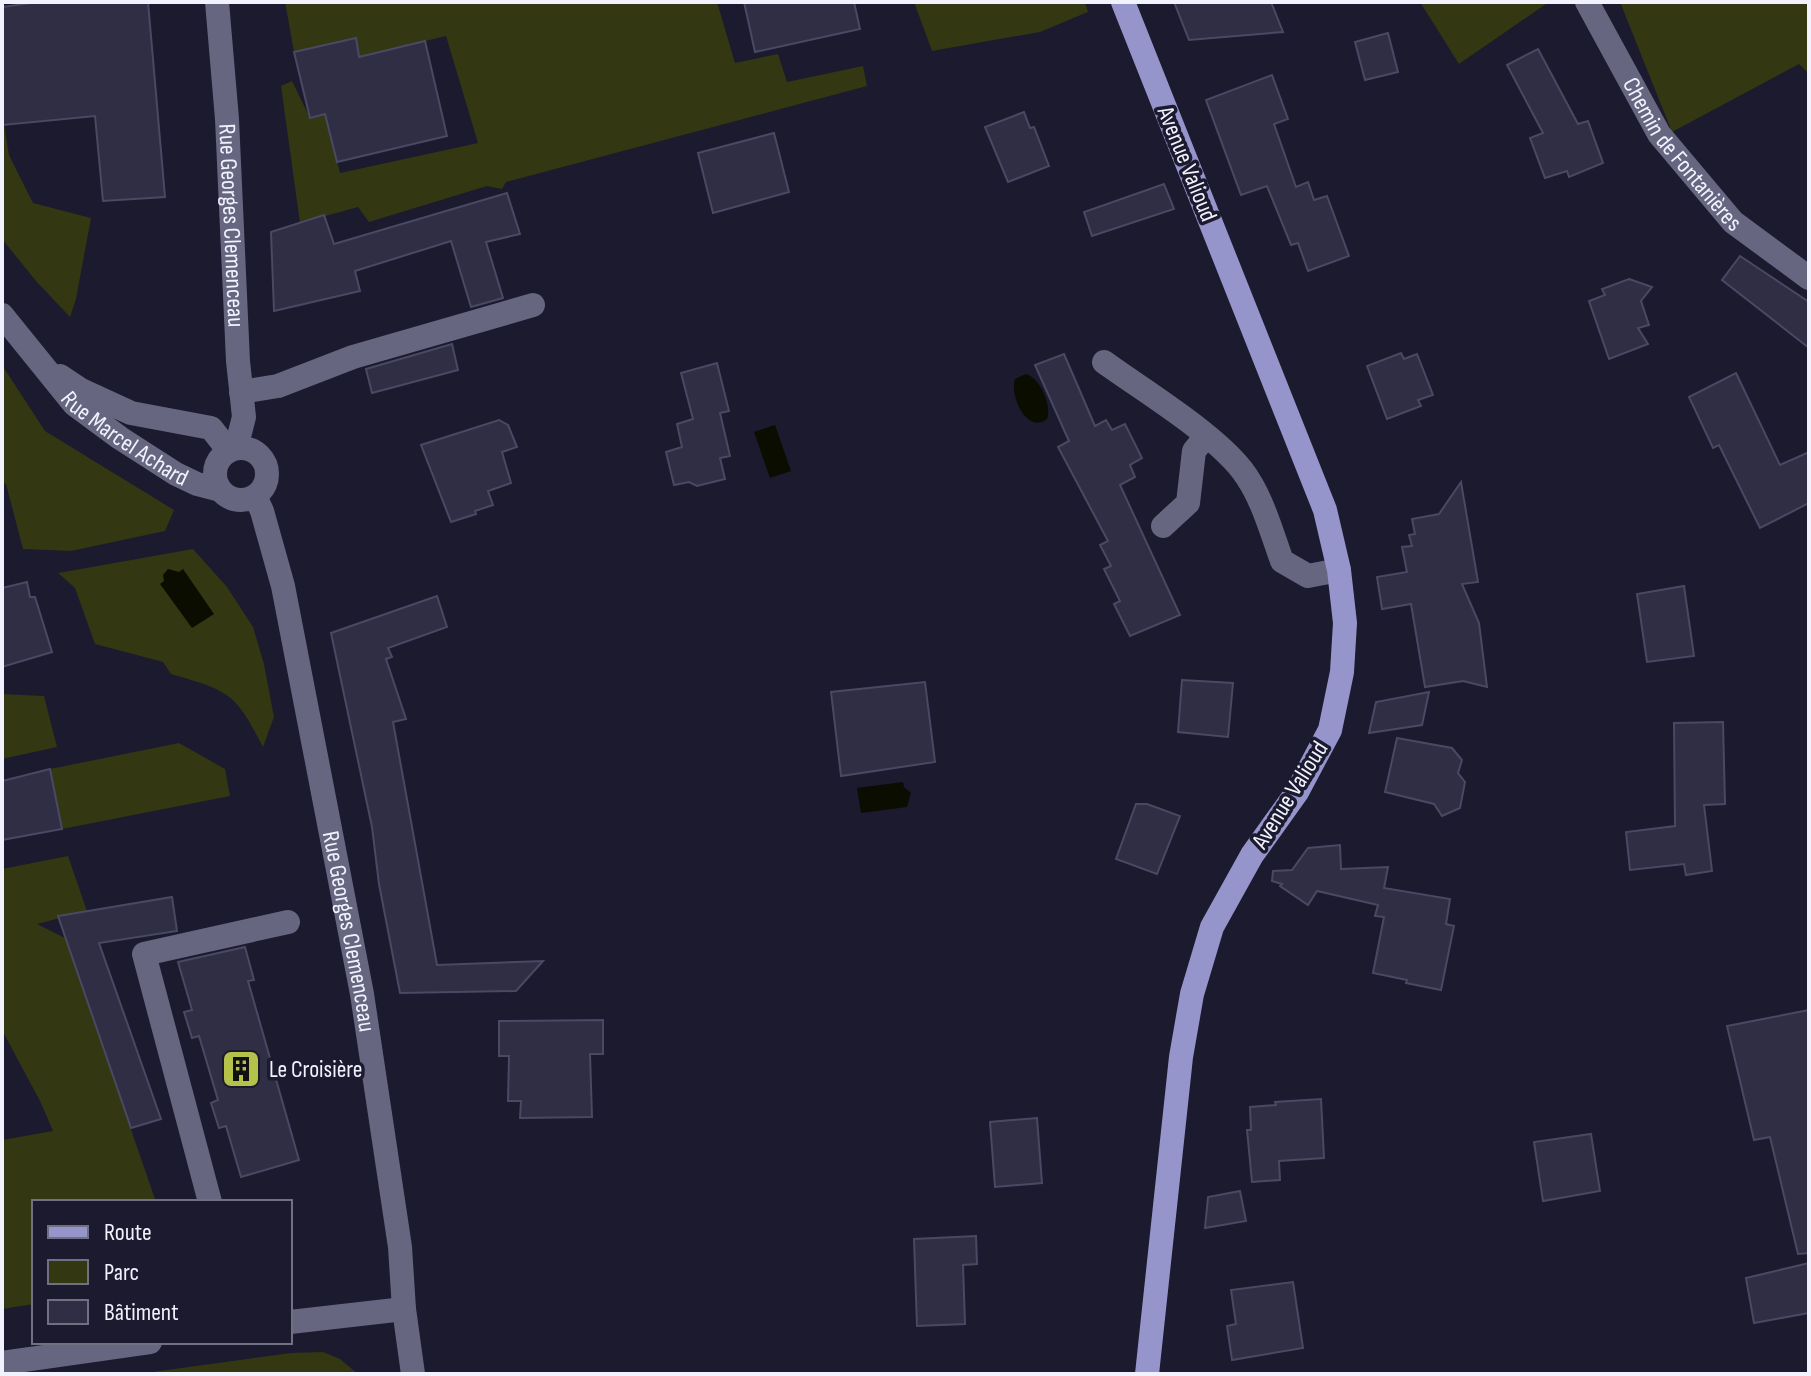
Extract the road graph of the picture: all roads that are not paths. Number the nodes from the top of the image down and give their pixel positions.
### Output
1 (217, 2) edge
2 (1123, 2) edge
3 (1587, 2) edge
4 (1809, 278) edge
5 (533, 305) dead end
6 (2, 315) edge
7 (1104, 362) dead end
8 (46, 367) junction
9 (241, 392) junction
10 (1206, 436) junction
11 (232, 449) junction
12 (220, 490) junction
13 (255, 496) junction
14 (1163, 526) dead end
15 (1339, 570) junction
16 (288, 922) dead end
17 (209, 1200) edge
18 (404, 1309) junction
19 (292, 1322) edge
20 (136, 1344) edge
21 (2, 1363) edge
22 (413, 1374) edge
23 (1147, 1374) edge

1 - 9 street, Rue Georges Clemenceau
2 - 15 main road, Avenue Valioud
3 - 4 street, Chemin de Fontanières
5 - 9 street
6 - 8 street, Rue Marcel Achard
7 - 10 street
8 - 11 street, Rue Marcel Achard
8 - 12 street, Rue Marcel Achard
9 - 11 street, Rue Georges Clemenceau
10 - 14 street
10 - 15 street
11 - 12 street
11 - 13 street
12 - 13 street
13 - 18 street, Rue Georges Clemenceau
15 - 23 main road, Avenue Valioud
16 - 17 street
18 - 19 street
18 - 22 street, Rue Georges Clemenceau
20 - 21 street

